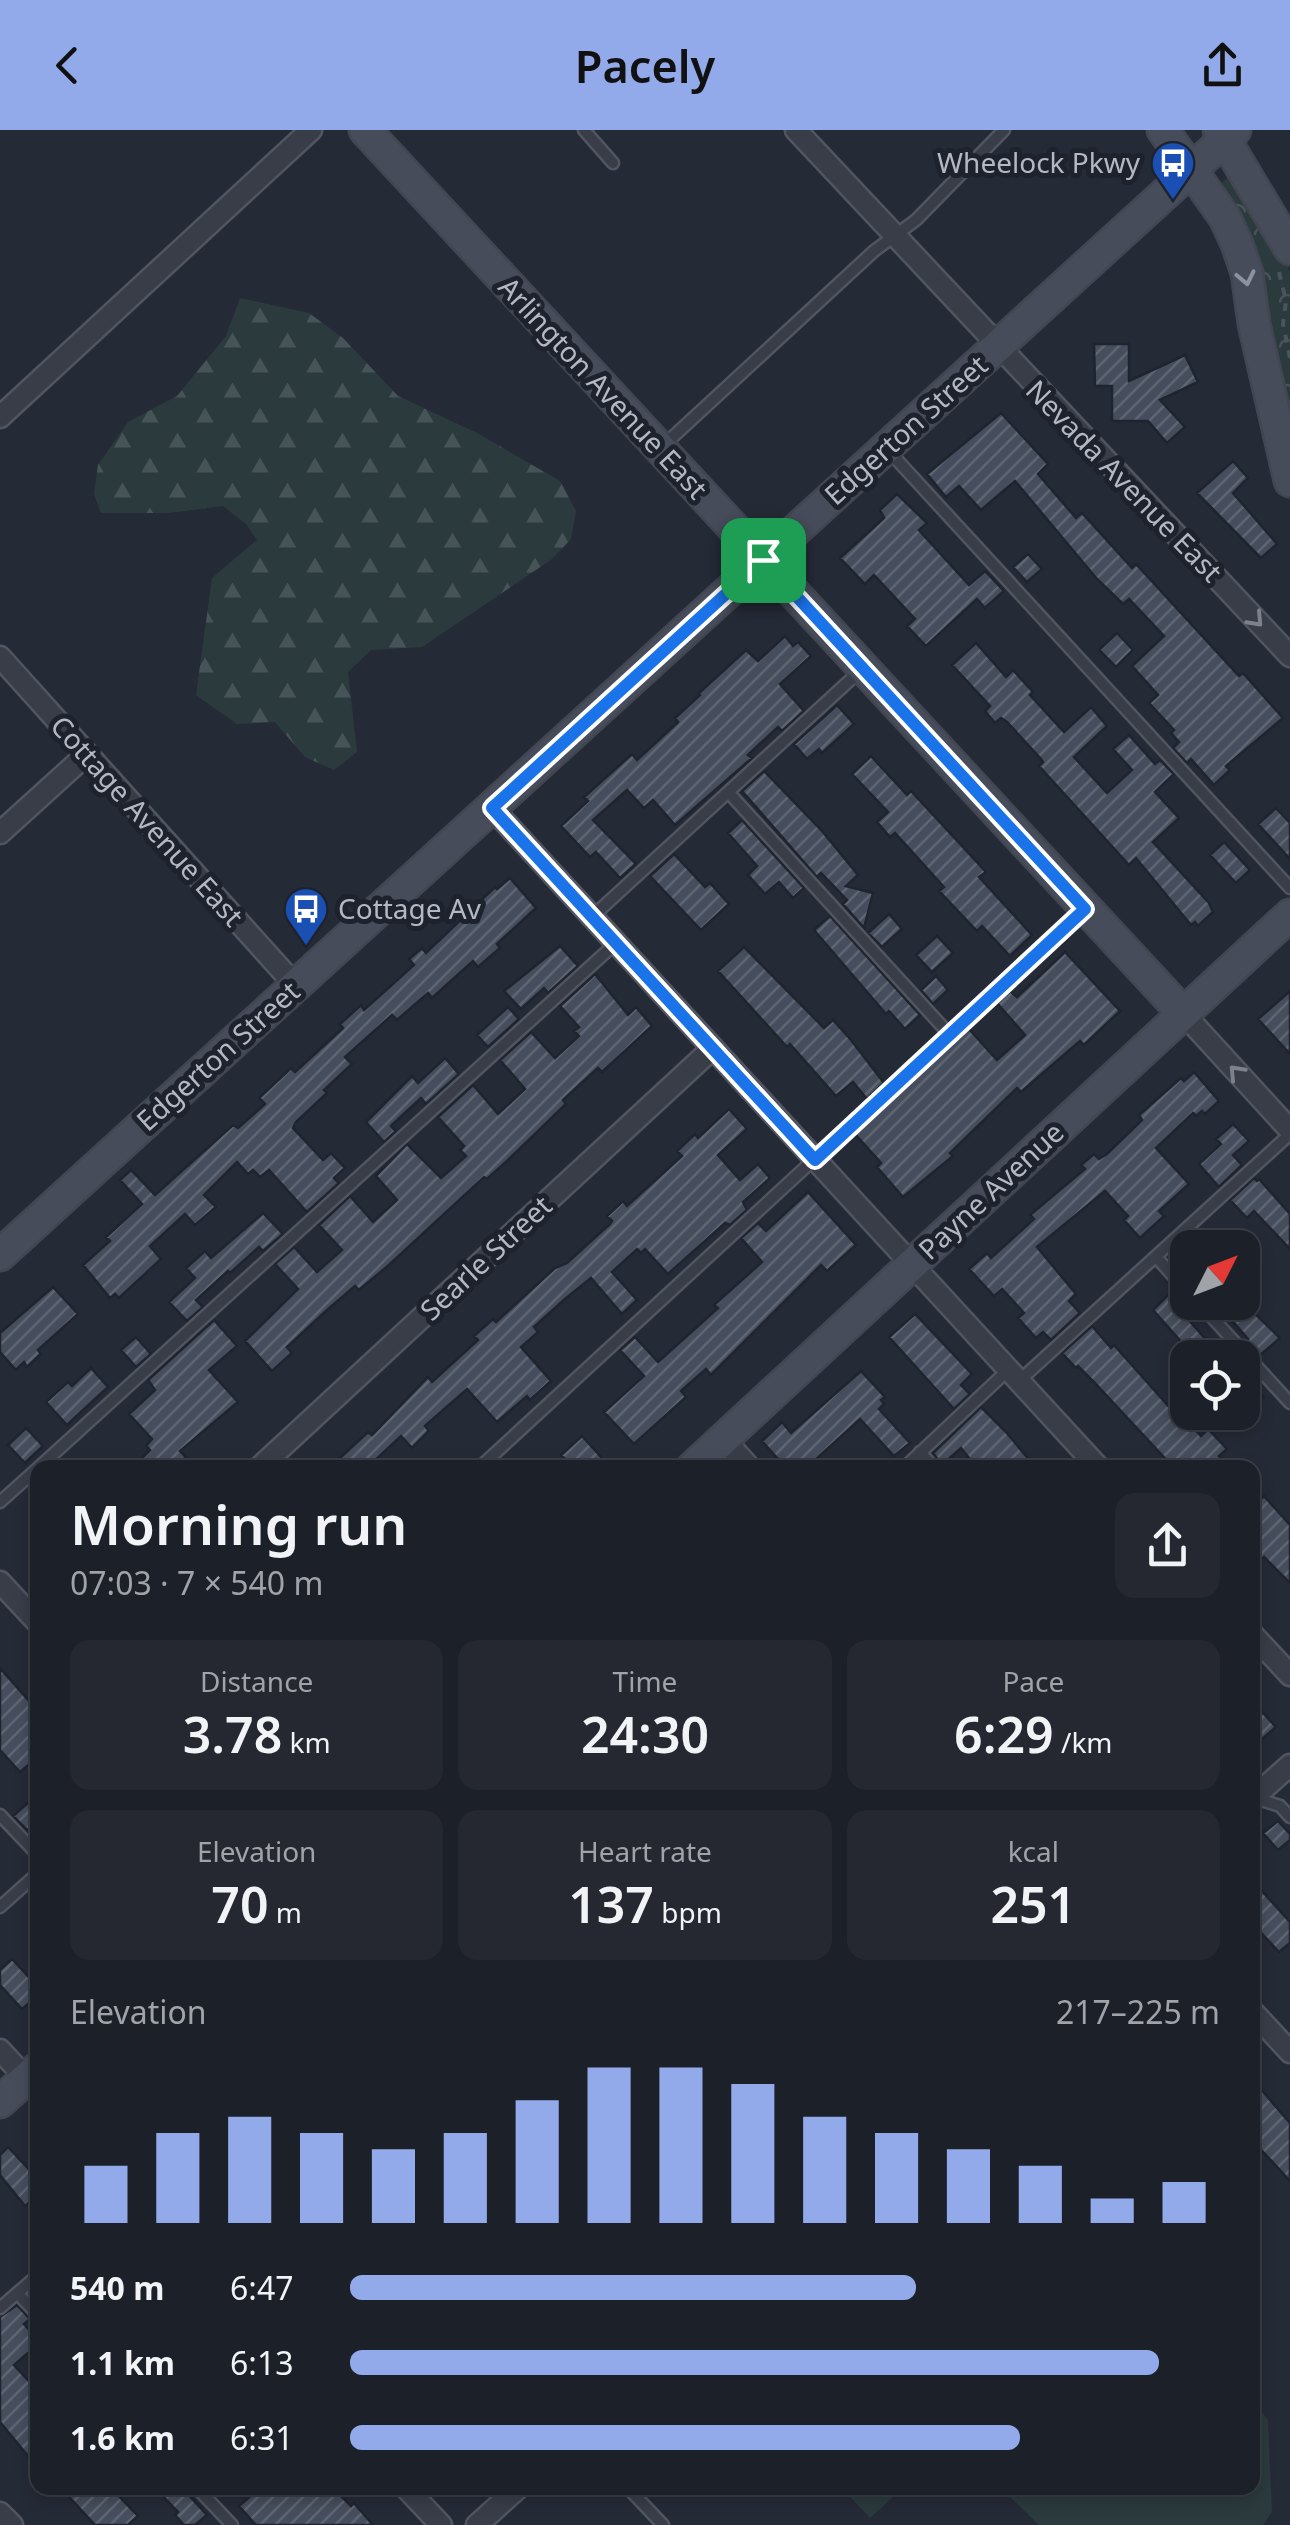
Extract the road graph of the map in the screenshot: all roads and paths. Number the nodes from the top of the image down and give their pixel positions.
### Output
1 (310, 130) edge
2 (364, 130) edge
3 (584, 130) edge
4 (796, 130) edge
5 (1004, 130) edge
6 (1163, 130) edge
7 (1229, 141) edge
8 (613, 163) dead end
9 (1198, 180) junction
10 (895, 238) junction
11 (1282, 256) edge
12 (997, 346) junction
13 (1290, 358) edge
14 (0, 417) edge
15 (886, 448) junction
16 (660, 449) junction
17 (1290, 481) edge
18 (763, 560) junction
19 (1290, 656) edge
20 (0, 657) edge
21 (863, 668) junction
22 (87, 754) junction
23 (729, 792) junction
24 (492, 808) junction
25 (0, 833) edge
26 (1290, 888) edge
27 (1085, 909) junction
28 (1290, 915) edge
29 (592, 917) junction
30 (616, 943) junction
31 (295, 986) junction
32 (1183, 1013) junction
33 (950, 1035) junction
34 (713, 1048) junction
35 (1290, 1132) edge
36 (815, 1160) junction
37 (0, 1256) edge
38 (1156, 1257) junction
39 (912, 1265) junction
40 (1170, 1272) edge
41 (1214, 1320) edge
42 (1014, 1375) junction
43 (1290, 1403) edge
44 (723, 1438) junction
45 (920, 1452) junction
46 (47, 1460) edge
47 (268, 1460) edge
48 (488, 1460) edge
49 (700, 1460) edge
50 (743, 1460) edge
51 (912, 1460) edge
52 (927, 1460) edge
53 (1092, 1460) edge
54 (30, 1475) edge
55 (0, 1502) edge
56 (0, 1582) edge
57 (30, 1614) edge
58 (1260, 1643) edge
59 (1290, 1675) edge
60 (1290, 1764) edge
61 (1260, 1792) edge
62 (1260, 1800) edge
63 (0, 1814) edge
64 (1290, 1816) edge
65 (30, 1846) edge
66 (30, 1880) edge
67 (0, 1907) edge
68 (1260, 2020) edge
69 (0, 2050) edge
70 (1290, 2052) edge
71 (30, 2076) edge
72 (30, 2082) edge
73 (0, 2102) edge
74 (30, 2281) edge
75 (17, 2293) junction
76 (30, 2307) edge
77 (0, 2308) edge
78 (204, 2495) edge
79 (413, 2495) edge
80 (510, 2495) edge
81 (635, 2495) edge
82 (0, 2512) edge
83 (12, 2525) edge
84 (232, 2525) edge
85 (441, 2525) edge
86 (476, 2525) edge
87 (663, 2525) edge

1 - 14 street
2 - 16 street, Arlington Avenue East
3 - 8 lane
4 - 10 street, Nevada Avenue East
5 - 10 lane
6 - 9 street
7 - 9 street, Edgerton Street
7 - 11 street
9 - 12 street, Edgerton Street
9 -> 17 street
10 - 12 street, Nevada Avenue East
10 - 16 lane
11 - 13 path
12 - 15 street, Edgerton Street
12 -> 19 street, Nevada Avenue East
15 - 18 street, Edgerton Street
15 - 26 lane
16 - 18 street, Arlington Avenue East
18 - 21 street, Arlington Avenue East
18 - 24 street, Edgerton Street
20 - 22 street, Cottage Avenue East
21 - 23 lane
21 - 27 street, Arlington Avenue East
22 - 25 street
22 - 31 street, Cottage Avenue East
23 - 29 lane
23 - 33 lane
24 - 29 street
24 - 31 street, Edgerton Street
27 - 32 street, Arlington Avenue East
27 - 33 lane
28 - 32 street, Payne Avenue
29 - 30 street
30 - 34 street
30 - 46 lane
31 - 37 street, Edgerton Street
35 -> 32 street, Arlington Avenue East
32 - 39 street, Payne Avenue
33 - 36 lane
34 - 36 street
34 - 47 street, Searle Street
35 - 38 lane
36 - 39 street
36 - 48 lane
38 - 40 lane
38 - 42 lane
39 - 42 street
39 - 44 street, Payne Avenue
41 - 43 lane
42 - 45 lane
42 - 53 street
44 - 49 street, Payne Avenue
44 - 50 street
45 - 51 lane
45 - 52 lane
54 - 55 lane
56 - 57 street
58 - 59 street
60 - 61 street
62 - 64 lane
63 - 65 lane
66 - 67 lane
68 - 70 street
69 - 71 street
72 - 73 street
74 - 75 lane
75 - 76 lane
75 - 77 lane
78 - 84 lane
79 - 85 street
80 - 86 street
81 - 87 lane
82 - 83 street

